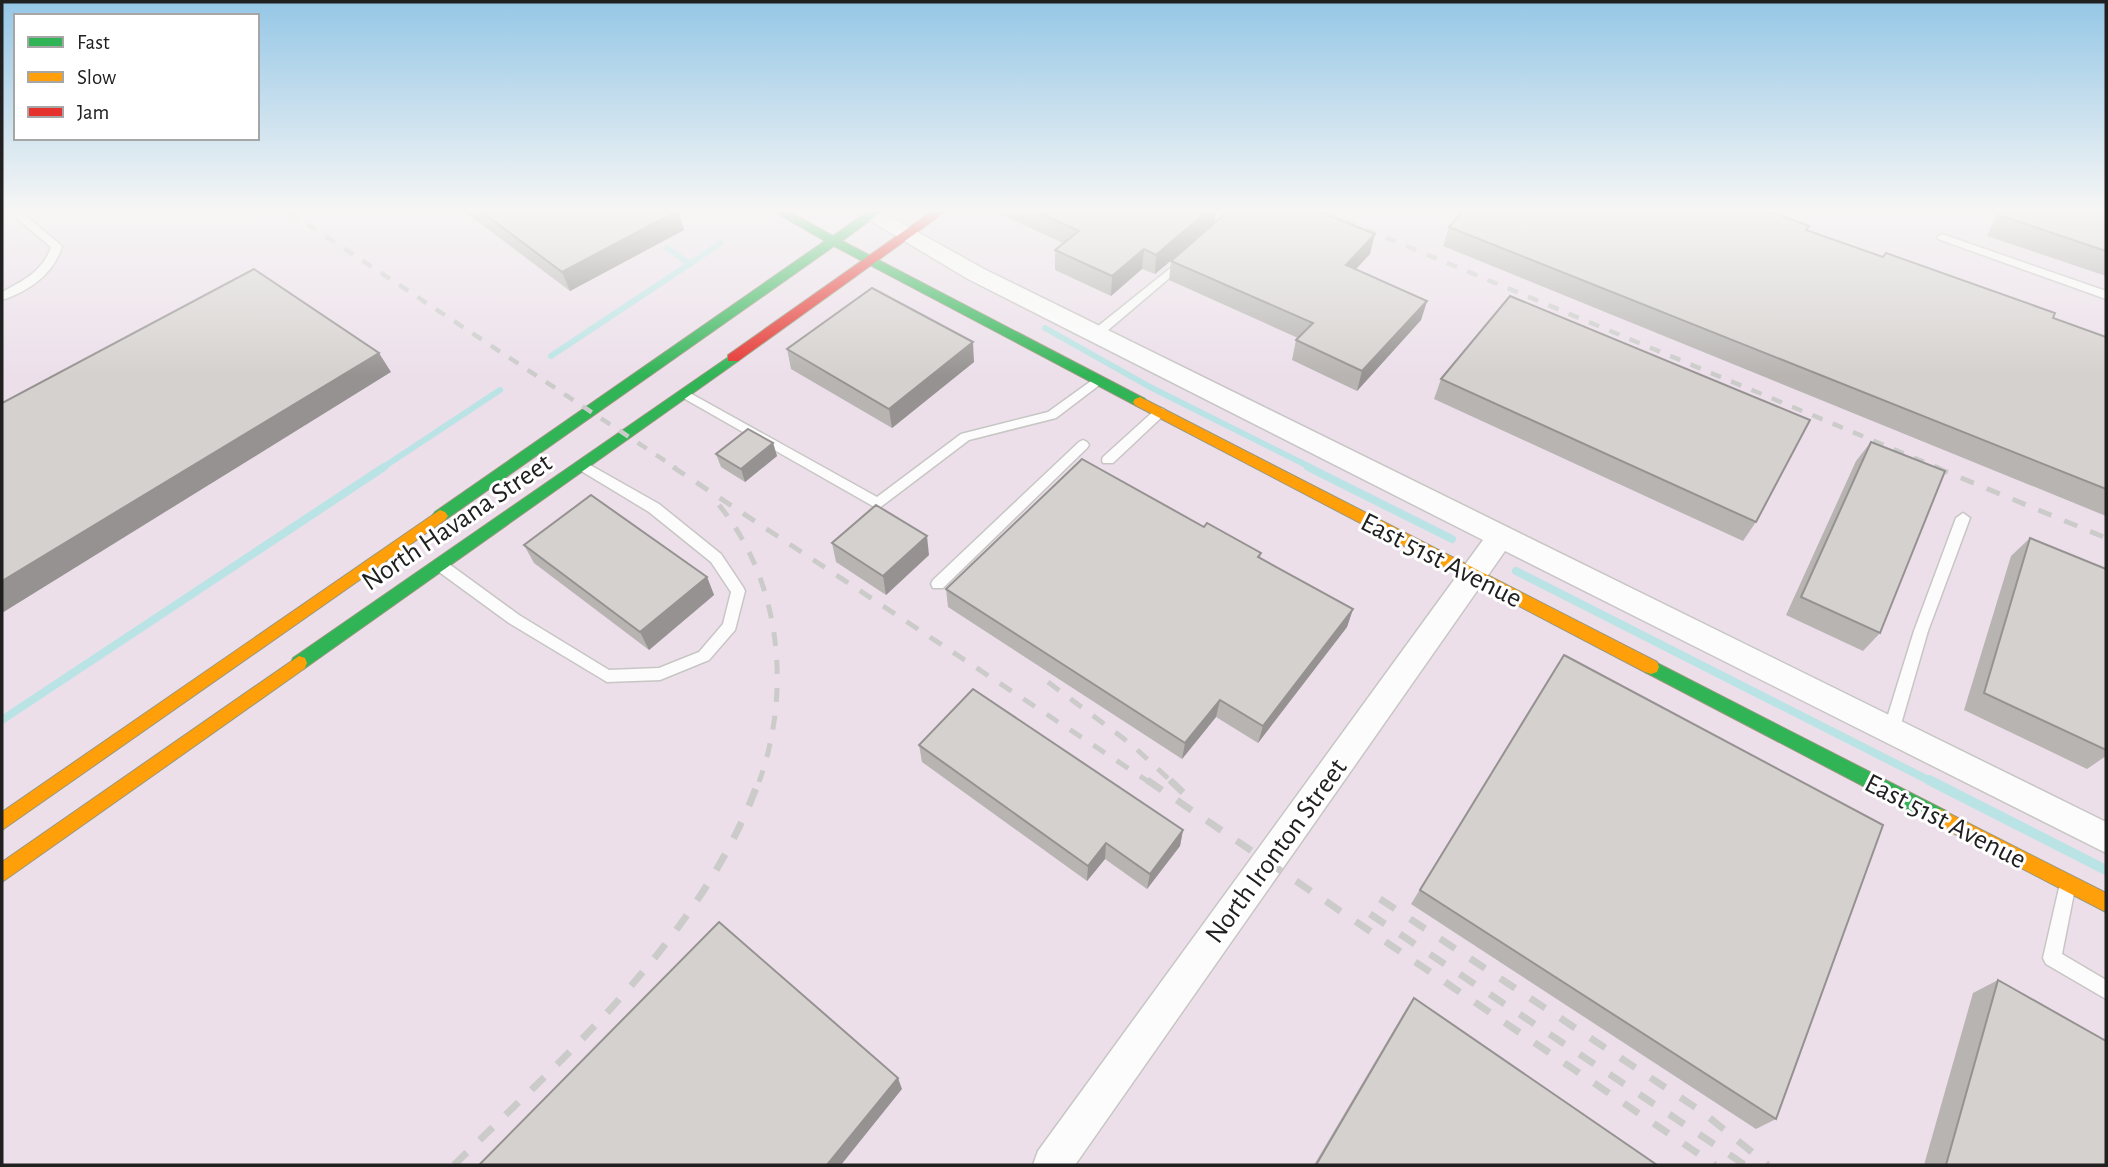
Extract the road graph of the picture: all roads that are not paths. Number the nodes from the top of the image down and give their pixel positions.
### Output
1 (48, 266) edge
2 (798, 266) edge
3 (861, 266) edge
4 (880, 266) edge
5 (965, 266) edge
6 (1177, 266) edge
7 (2025, 266) edge
8 (2106, 295) edge
9 (2, 296) edge
10 (1096, 334) junction
11 (1098, 380) junction
12 (684, 395) junction
13 (1160, 412) junction
14 (1083, 445) dead end
15 (1108, 460) dead end
16 (583, 466) junction
17 (1963, 518) dead end
18 (1501, 536) junction
19 (439, 564) junction
20 (1473, 575) junction
21 (938, 584) dead end
22 (1891, 731) junction
23 (2, 822) edge
24 (2106, 838) edge
25 (2, 873) edge
26 (2068, 883) junction
27 (2106, 903) edge
28 (2106, 990) edge
29 (1052, 1165) edge

1 - 9 lane
2 - 23 main road, North Havana Street
3 - 12 main road, North Havana Street
4 - 11 main road, East 51st Avenue
5 - 10 street, East 51st Avenue
6 - 10 lane
7 - 8 lane
10 - 18 street, East 51st Avenue
11 - 12 lane
11 - 13 main road, East 51st Avenue
12 - 16 main road, North Havana Street
13 - 15 lane
13 - 20 main road, East 51st Avenue
14 - 21 lane
16 - 19 main road, North Havana Street
16 - 19 lane
17 - 22 lane
18 - 20 street, North Ironton Street
18 - 22 street, East 51st Avenue
19 - 25 main road, North Havana Street
20 - 26 main road, East 51st Avenue
20 - 29 street, North Ironton Street
22 - 24 street, East 51st Avenue
26 - 27 main road, East 51st Avenue
26 - 28 lane

